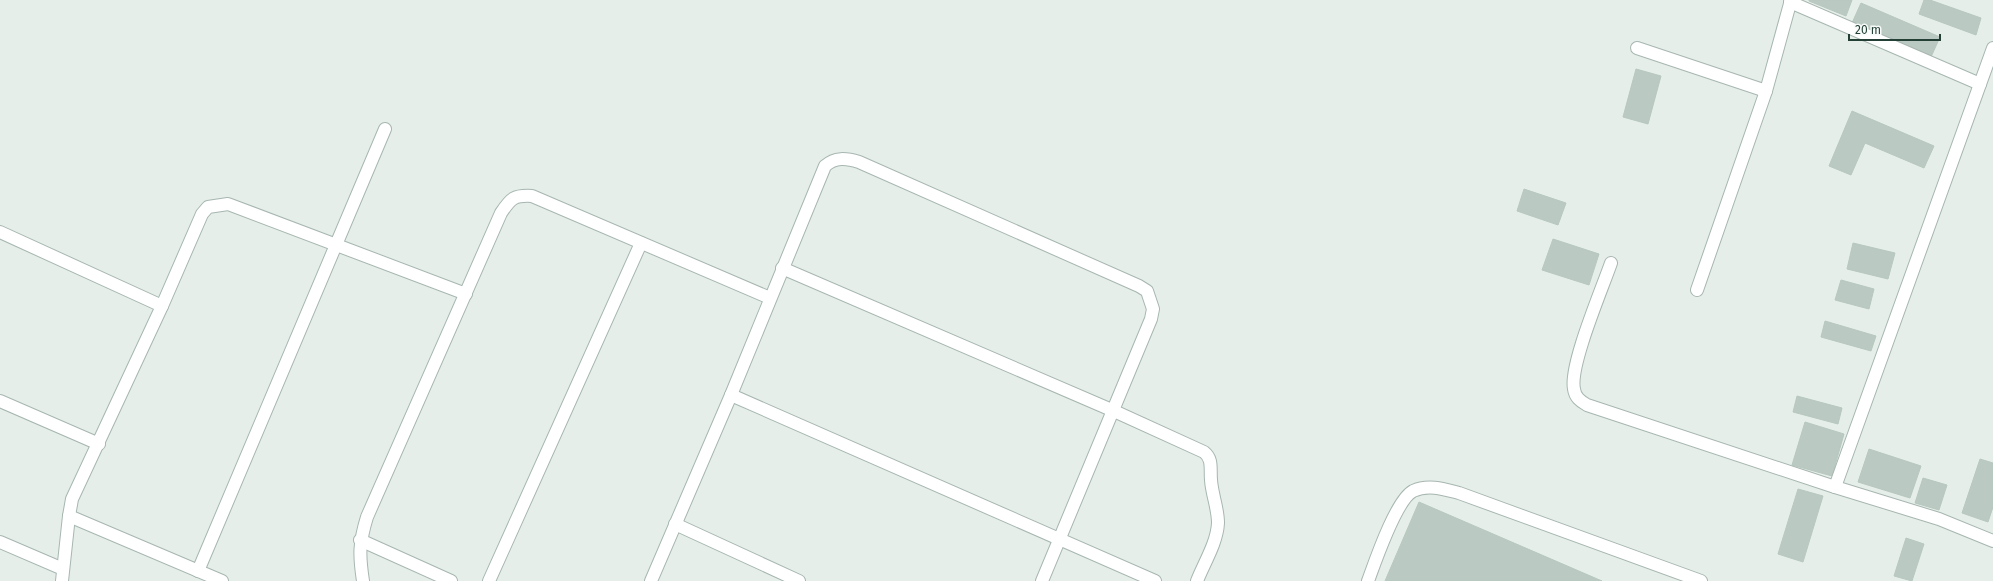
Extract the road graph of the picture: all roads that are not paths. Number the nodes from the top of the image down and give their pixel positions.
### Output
1 (1790, 1) edge
2 (1637, 48) dead end
3 (1993, 48) edge
4 (1980, 84) junction
5 (1766, 91) junction
6 (385, 129) dead end
7 (0, 232) edge
8 (641, 243) junction
9 (336, 245) junction
10 (1611, 263) dead end
11 (782, 268) junction
12 (1697, 290) dead end
13 (466, 294) junction
14 (770, 298) junction
15 (162, 306) junction
16 (731, 395) junction
17 (0, 401) edge
18 (1114, 411) junction
19 (99, 444) junction
20 (1835, 487) junction
21 (69, 516) junction
22 (675, 524) junction
23 (1060, 538) junction
24 (360, 540) junction
25 (1993, 541) edge
26 (0, 542) edge
27 (198, 571) junction
28 (63, 575) edge
29 (222, 581) edge
30 (363, 581) edge
31 (451, 581) edge
32 (489, 581) edge
33 (651, 581) edge
34 (799, 581) edge
35 (1042, 581) edge
36 (1156, 581) edge
37 (1197, 581) edge
38 (1368, 581) edge
39 (1701, 581) edge

1 - 4 street
1 - 5 street
2 - 5 street
3 - 4 street
4 - 20 street
5 - 12 street
6 - 9 street
7 - 15 street
8 - 13 street
8 - 14 street
8 - 32 street
9 - 13 street
9 - 15 street
9 - 27 street
10 - 20 street
11 - 14 street
11 - 18 street
11 - 18 street
13 - 24 street
14 - 16 street
15 - 19 street
16 - 22 street
16 - 23 street
17 - 19 street
18 - 23 street
18 - 37 street
19 - 21 street
20 - 25 street
21 - 27 street
21 - 28 street
22 - 33 street
22 - 34 street
23 - 35 street
23 - 36 street
24 - 30 street
24 - 31 street
26 - 28 street
27 - 29 street
38 - 39 street

